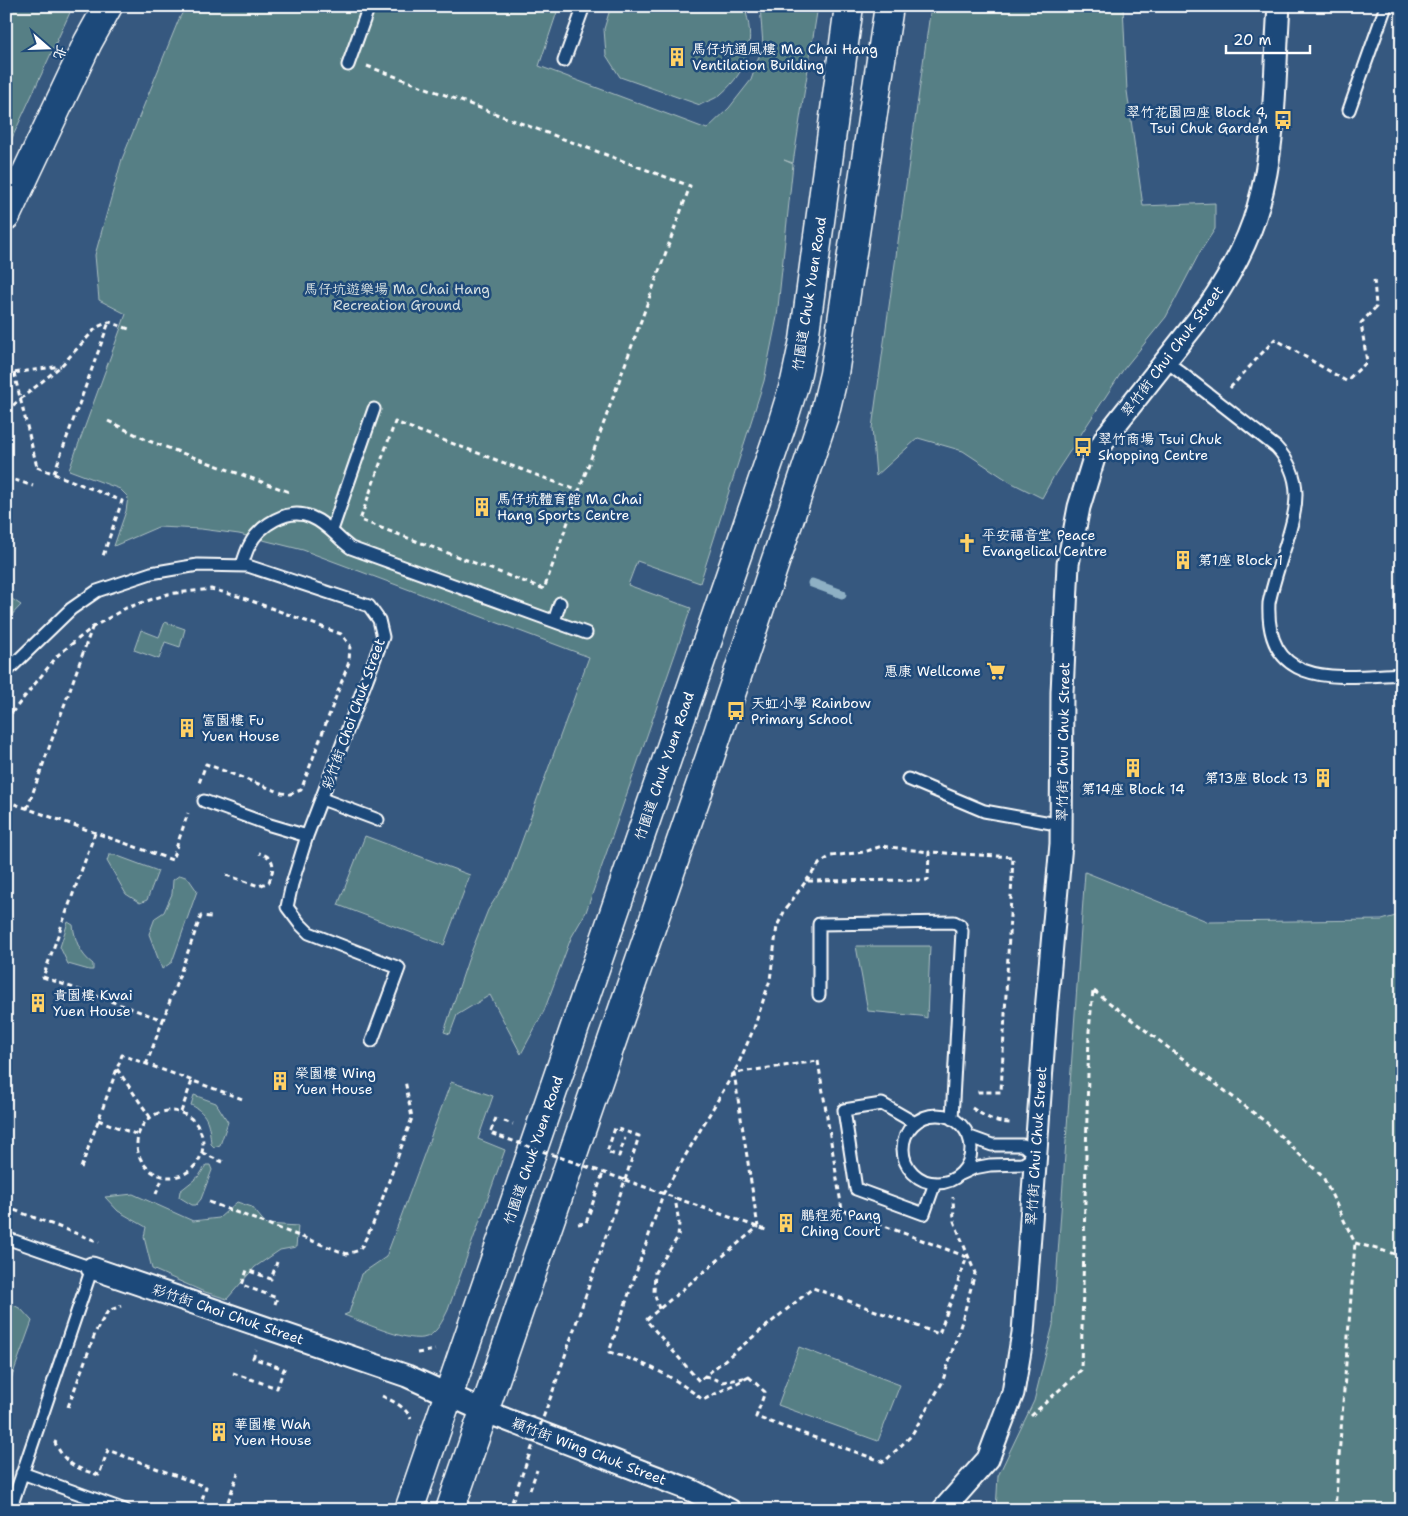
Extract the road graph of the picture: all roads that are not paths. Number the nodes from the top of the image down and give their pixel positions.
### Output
1 (108, 6) edge
2 (369, 6) edge
3 (584, 6) edge
4 (850, 6) edge
5 (889, 6) edge
6 (1279, 6) edge
7 (1386, 6) edge
8 (349, 62) road end
9 (564, 62) dead end
10 (1349, 110) dead end
11 (7, 218) edge
12 (1166, 361) junction
13 (374, 409) dead end
14 (332, 530) junction
15 (242, 565) junction
16 (560, 603) dead end
17 (554, 621) junction
18 (586, 633) dead end
19 (6, 672) edge
20 (1402, 674) edge
21 (908, 779) dead end
22 (322, 799) junction
23 (204, 801) dead end
24 (378, 820) dead end
25 (1062, 826) junction
26 (307, 836) junction
27 (819, 995) dead end
28 (372, 1041) dead end
29 (952, 1118) junction
30 (915, 1123) junction
31 (970, 1137) junction
32 (1036, 1156) junction
33 (960, 1174) junction
34 (935, 1183) junction
35 (6, 1238) edge
36 (92, 1268) junction
37 (448, 1395) junction
38 (484, 1411) junction
39 (22, 1473) junction
40 (10, 1510) edge
41 (124, 1510) edge
42 (409, 1510) edge
43 (450, 1510) edge
44 (730, 1510) edge
45 (943, 1510) edge

1 - 11 main road
2 - 8 lane
3 - 9 lane
4 - 37 main road, 竹園道 Chuk Yuen Road
5 - 38 main road
6 - 12 street, 翠竹街 Chui Chuk Street
7 - 10 lane
12 - 20 lane
12 - 25 street, 翠竹街 Chui Chuk Street
13 - 14 lane
14 - 15 lane
14 - 17 lane
15 - 19 lane, 彩竹街 Choi Chuk Street
15 - 22 lane, 彩竹街 Choi Chuk Street
16 - 17 lane
17 - 18 lane
21 - 25 lane
22 - 24 lane
22 - 26 lane, 彩竹街 Choi Chuk Street
23 - 26 lane
25 - 32 street, 翠竹街 Chui Chuk Street
26 - 28 lane, 彩竹街 Choi Chuk Street
27 - 29 lane
29 - 30 lane
29 - 31 lane
30 - 34 lane
30 - 34 lane
31 - 32 lane
31 - 33 lane
32 - 33 lane
32 - 45 street, 翠竹街 Chui Chuk Street
33 - 34 lane
35 - 36 lane, 彩竹街 Choi Chuk Street
36 - 37 street, 彩竹街 Choi Chuk Street
36 - 39 lane
37 - 38 street, 穎竹街 Wing Chuk Street
37 - 42 main road, 竹園道 Chuk Yuen Road
38 - 43 main road
38 - 44 street, 穎竹街 Wing Chuk Street
39 - 40 lane
39 - 41 lane

